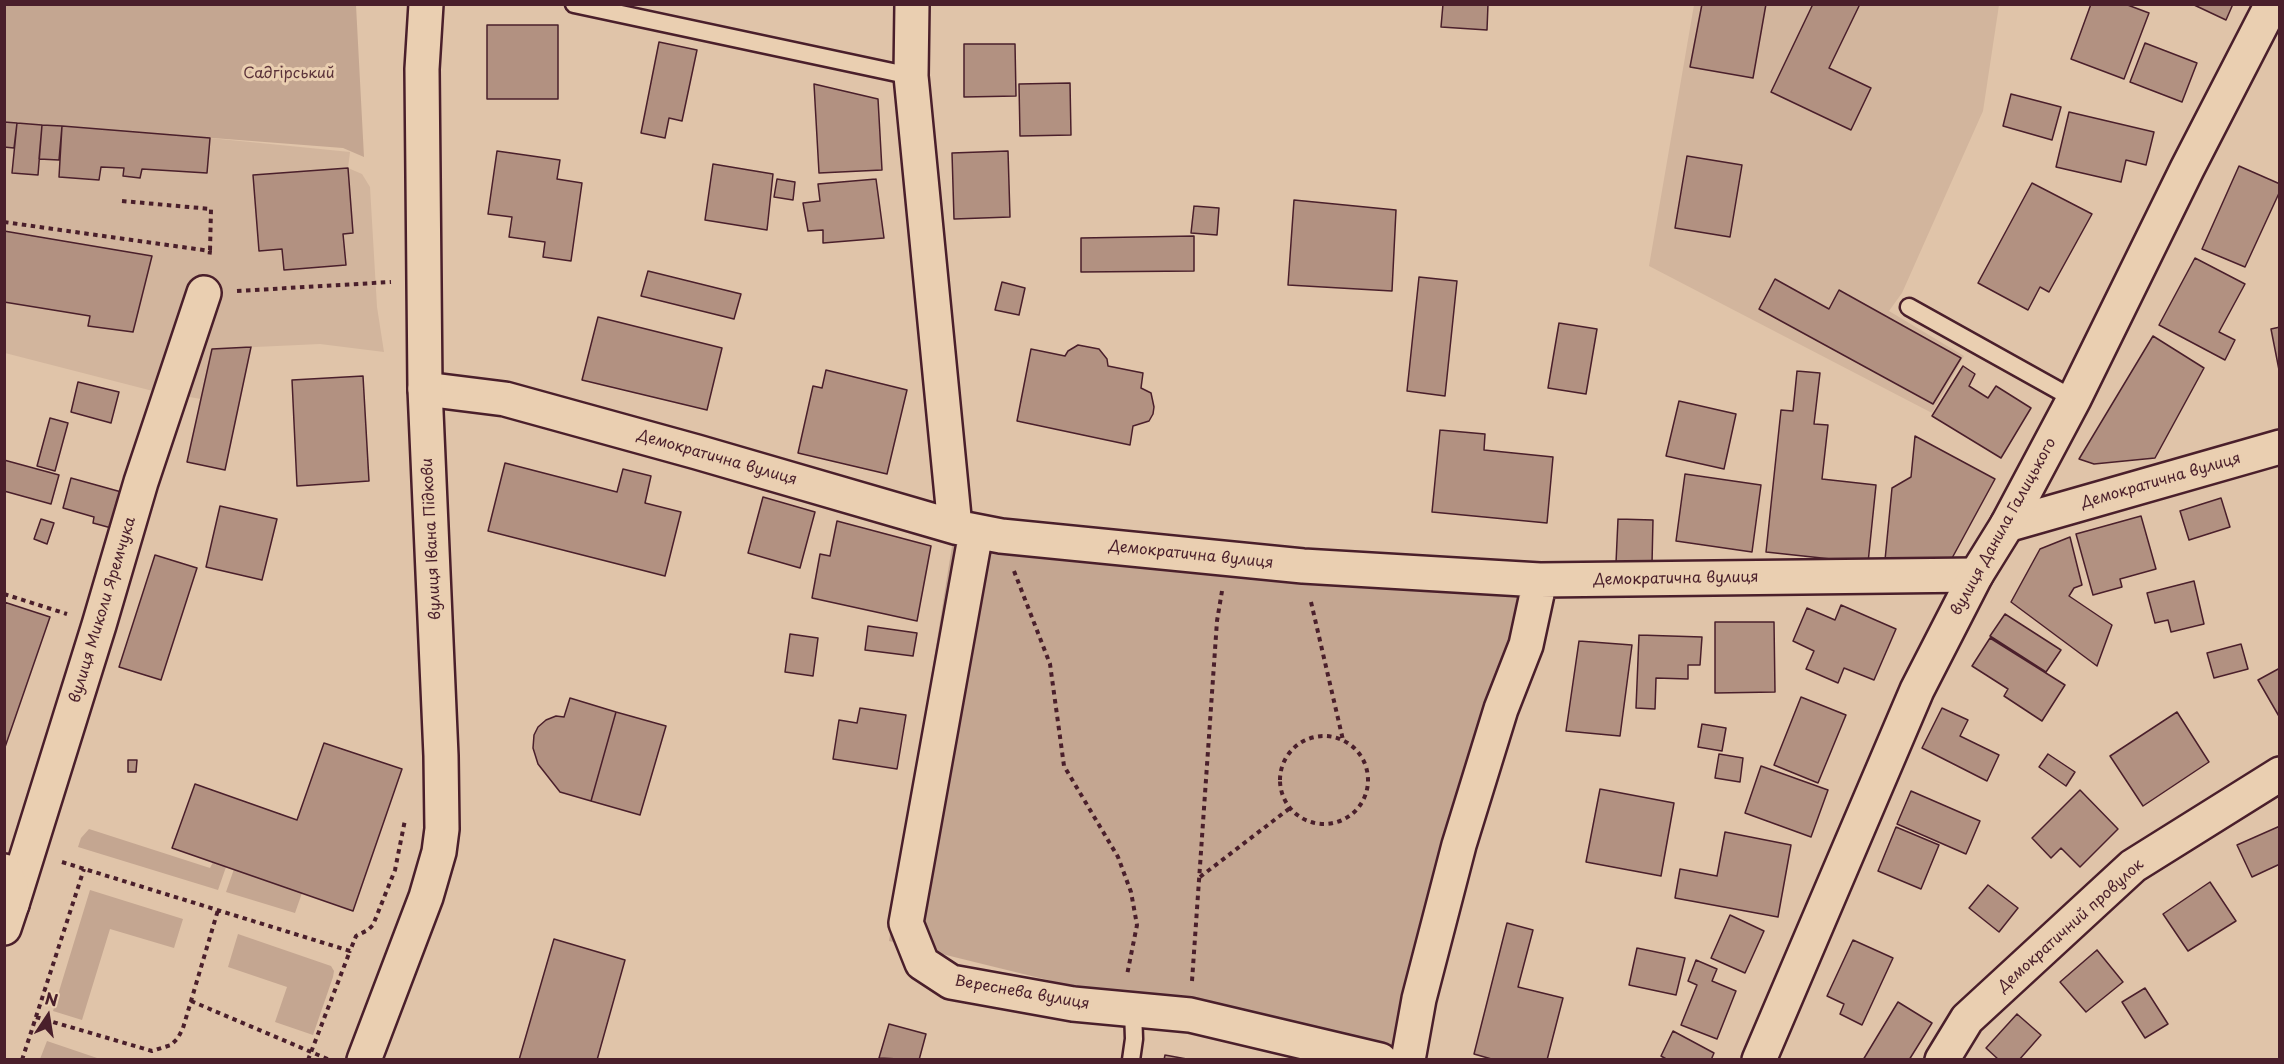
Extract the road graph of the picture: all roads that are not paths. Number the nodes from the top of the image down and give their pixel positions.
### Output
1 (426, 4) edge
2 (574, 4) edge
3 (912, 4) edge
4 (2272, 4) edge
5 (911, 76) junction
6 (204, 293) road end
7 (1909, 307) dead end
8 (425, 389) junction
9 (2074, 399) junction
10 (2280, 447) edge
11 (2007, 525) junction
12 (977, 532) junction
13 (1976, 575) junction
14 (1540, 580) junction
15 (2280, 774) edge
16 (17, 861) edge
17 (8, 916) edge
18 (1126, 1009) junction
19 (365, 1059) edge
20 (1131, 1059) edge
21 (1380, 1059) edge
22 (1408, 1059) edge
23 (1759, 1059) edge
24 (1942, 1059) edge

1 - 8 street, вулиця Івана Підкови
2 - 5 lane
3 - 5 street, Вереснева вулиця
4 - 9 street, вулиця Данила Галицького
5 - 12 street, Вереснева вулиця
6 - 16 street, вулиця Миколи Яремчука
7 - 9 lane
8 - 12 street, Демократична вулиця
8 - 19 street, вулиця Івана Підкови
9 - 11 street, вулиця Данила Галицького
10 - 11 street, Демократична вулиця
11 - 13 street, вулиця Данила Галицького
12 - 14 street, Демократична вулиця
12 - 18 street, Вереснева вулиця
13 - 14 street, Демократична вулиця
13 - 23 street, вулиця Данила Галицького
14 - 22 street
15 - 24 street, Демократичний провулок
16 - 17 street
18 - 20 lane
18 - 21 street, Вереснева вулиця

